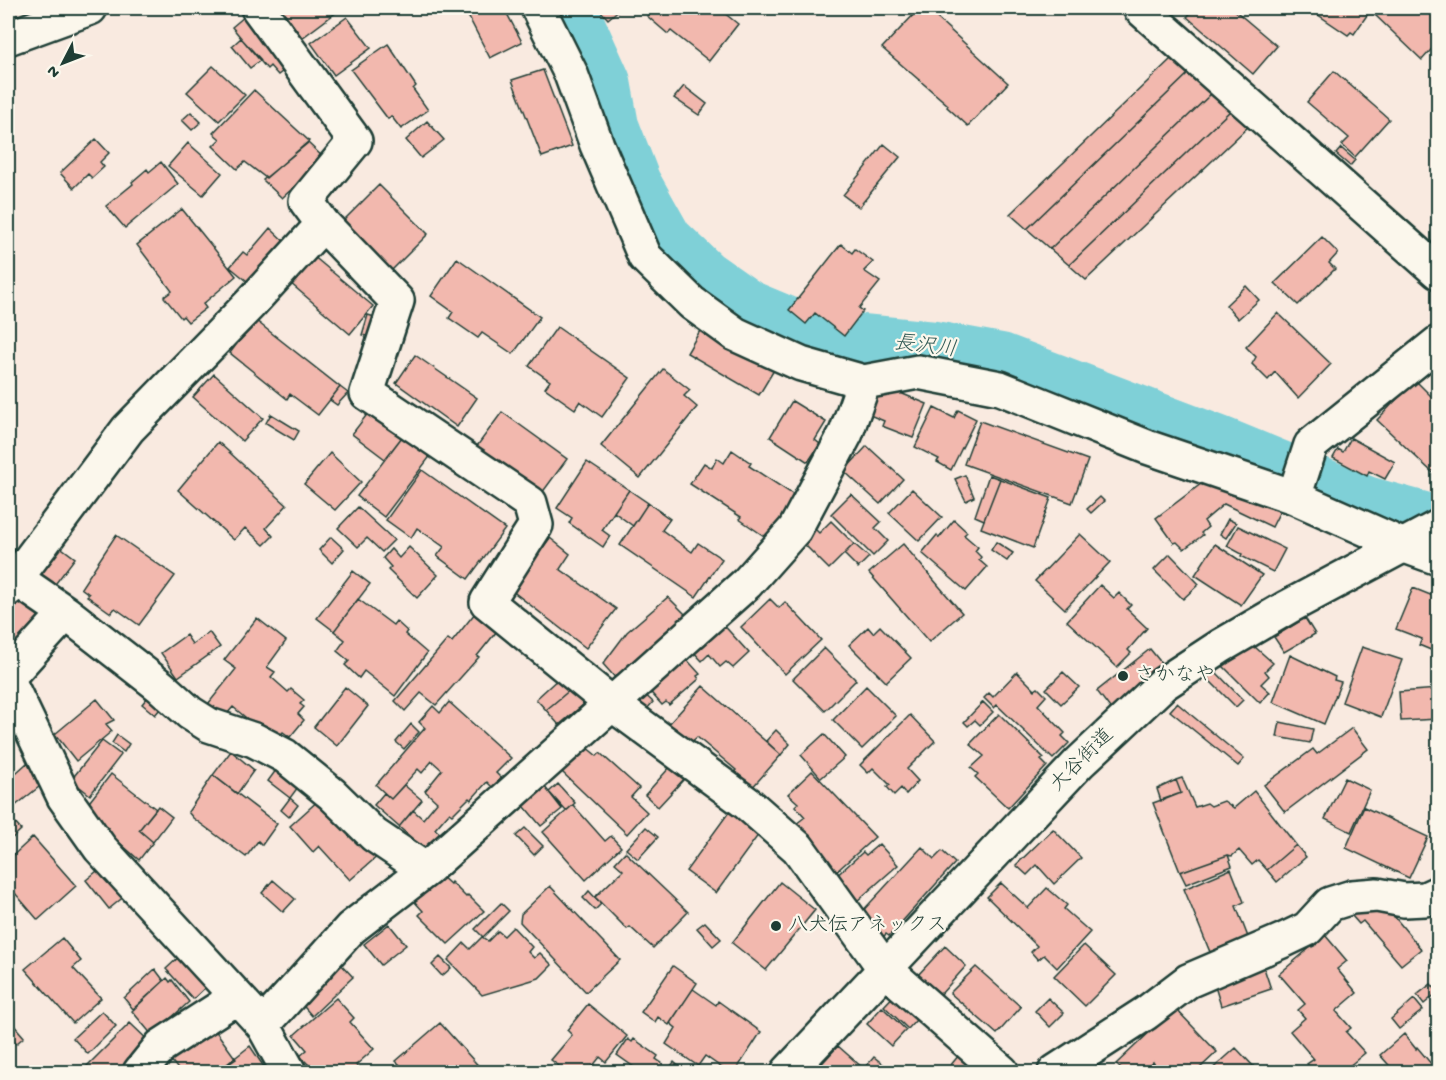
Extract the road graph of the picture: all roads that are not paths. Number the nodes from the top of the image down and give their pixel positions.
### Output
1 (90, 8) edge
2 (258, 8) edge
3 (538, 8) edge
4 (1140, 8) edge
5 (8, 38) edge
6 (323, 224) junction
7 (1438, 272) edge
8 (1438, 342) edge
9 (864, 382) junction
10 (1294, 496) junction
11 (1438, 527) edge
12 (1403, 545) junction
13 (1438, 558) edge
14 (10, 581) edge
15 (66, 613) junction
16 (8, 679) edge
17 (612, 704) junction
18 (426, 870) junction
19 (1438, 894) edge
20 (885, 969) junction
21 (237, 997) junction
22 (263, 1025) junction
23 (140, 1072) edge
24 (289, 1072) edge
25 (788, 1072) edge
26 (1002, 1072) edge
27 (1055, 1072) edge

1 - 5 street
2 - 6 street
3 - 9 street
4 - 7 street
6 - 14 street
6 - 17 street
8 - 10 street
9 - 10 street
9 - 17 street
10 - 12 street
11 - 12 street, 大谷街道
12 - 13 street
12 - 20 street, 大谷街道
14 - 15 street
15 - 16 street
15 - 18 street
16 - 21 street
17 - 18 street
17 - 20 street
18 - 22 street
19 - 27 street
20 - 25 street, 大谷街道
20 - 26 street
21 - 22 street
21 - 23 street
22 - 24 street

